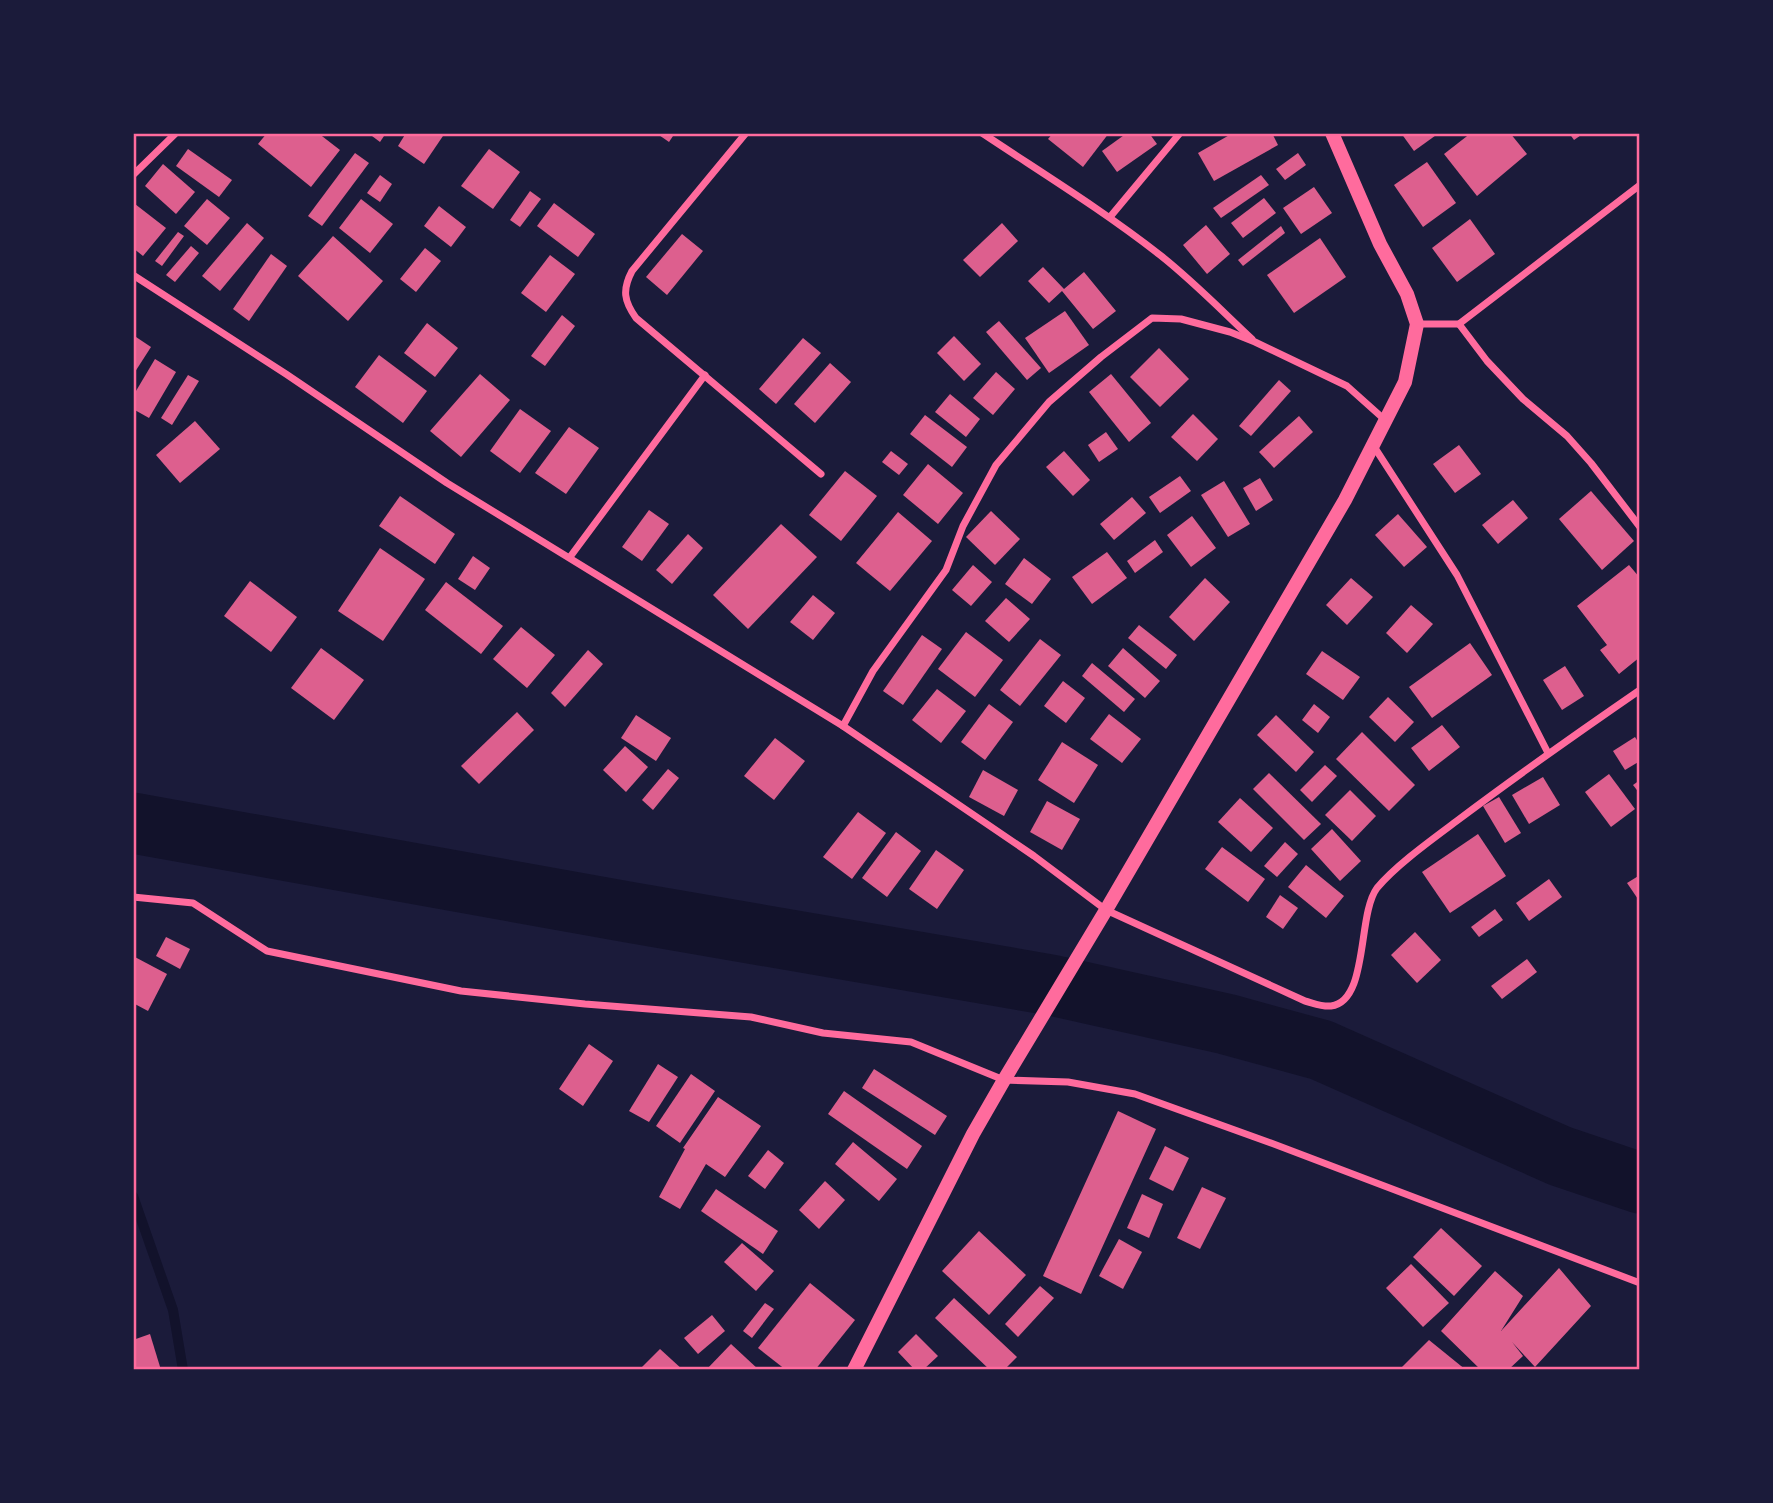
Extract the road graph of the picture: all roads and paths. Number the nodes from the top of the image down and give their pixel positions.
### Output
1 (176, 133) edge
2 (746, 133) edge
3 (982, 133) edge
4 (1180, 133) edge
5 (1332, 133) edge
6 (133, 175) edge
7 (1640, 185) edge
8 (1110, 217) junction
9 (133, 275) edge
10 (1417, 324) junction
11 (1459, 324) junction
12 (1255, 342) junction
13 (705, 375) junction
14 (1385, 420) junction
15 (1372, 445) junction
16 (821, 474) dead end
17 (1640, 527) edge
18 (570, 557) junction
19 (1640, 690) edge
20 (843, 726) junction
21 (1548, 753) junction
22 (133, 897) edge
23 (1106, 910) junction
24 (1004, 1080) junction
25 (1640, 1283) edge
26 (854, 1370) edge

1 - 6 street
2 - 13 street
3 - 8 street
4 - 8 street
5 - 10 main road
7 - 11 street
8 - 12 street
9 - 18 street
10 - 11 street
10 - 14 main road
11 - 17 street
12 - 14 street
12 - 20 street
13 - 16 street
13 - 18 street
14 - 15 main road
15 - 21 street
15 - 23 main road
18 - 20 street
19 - 21 street
20 - 23 street
21 - 23 street
22 - 24 street
23 - 24 main road
24 - 25 street
24 - 26 main road

